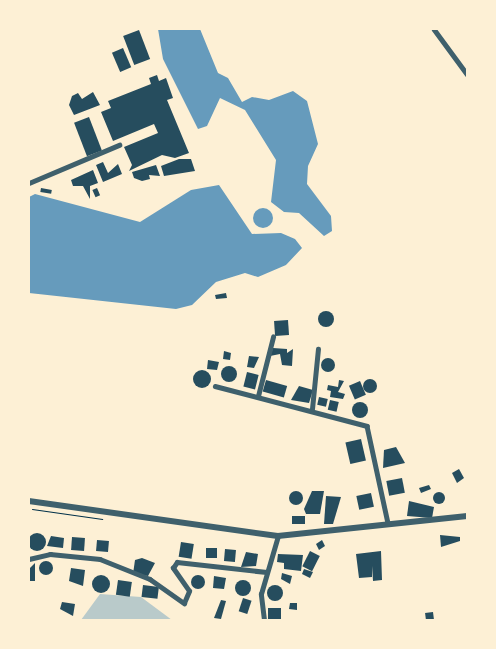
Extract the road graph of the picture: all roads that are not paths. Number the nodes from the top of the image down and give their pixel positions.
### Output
1 (434, 29) edge
2 (467, 74) edge
3 (119, 144) dead end
4 (29, 183) edge
5 (273, 337) dead end
6 (318, 349) dead end
7 (215, 386) dead end
8 (258, 396) junction
9 (312, 409) junction
10 (29, 501) edge
11 (467, 516) edge
12 (388, 524) junction
13 (278, 536) junction
14 (29, 559) edge
15 (266, 572) junction
16 (264, 620) edge

1 - 2 street
3 - 4 street
5 - 8 street
6 - 9 street
7 - 8 street
8 - 9 street
9 - 12 street
10 - 13 street
11 - 12 street
12 - 13 street
13 - 15 street
14 - 15 street
15 - 16 street

